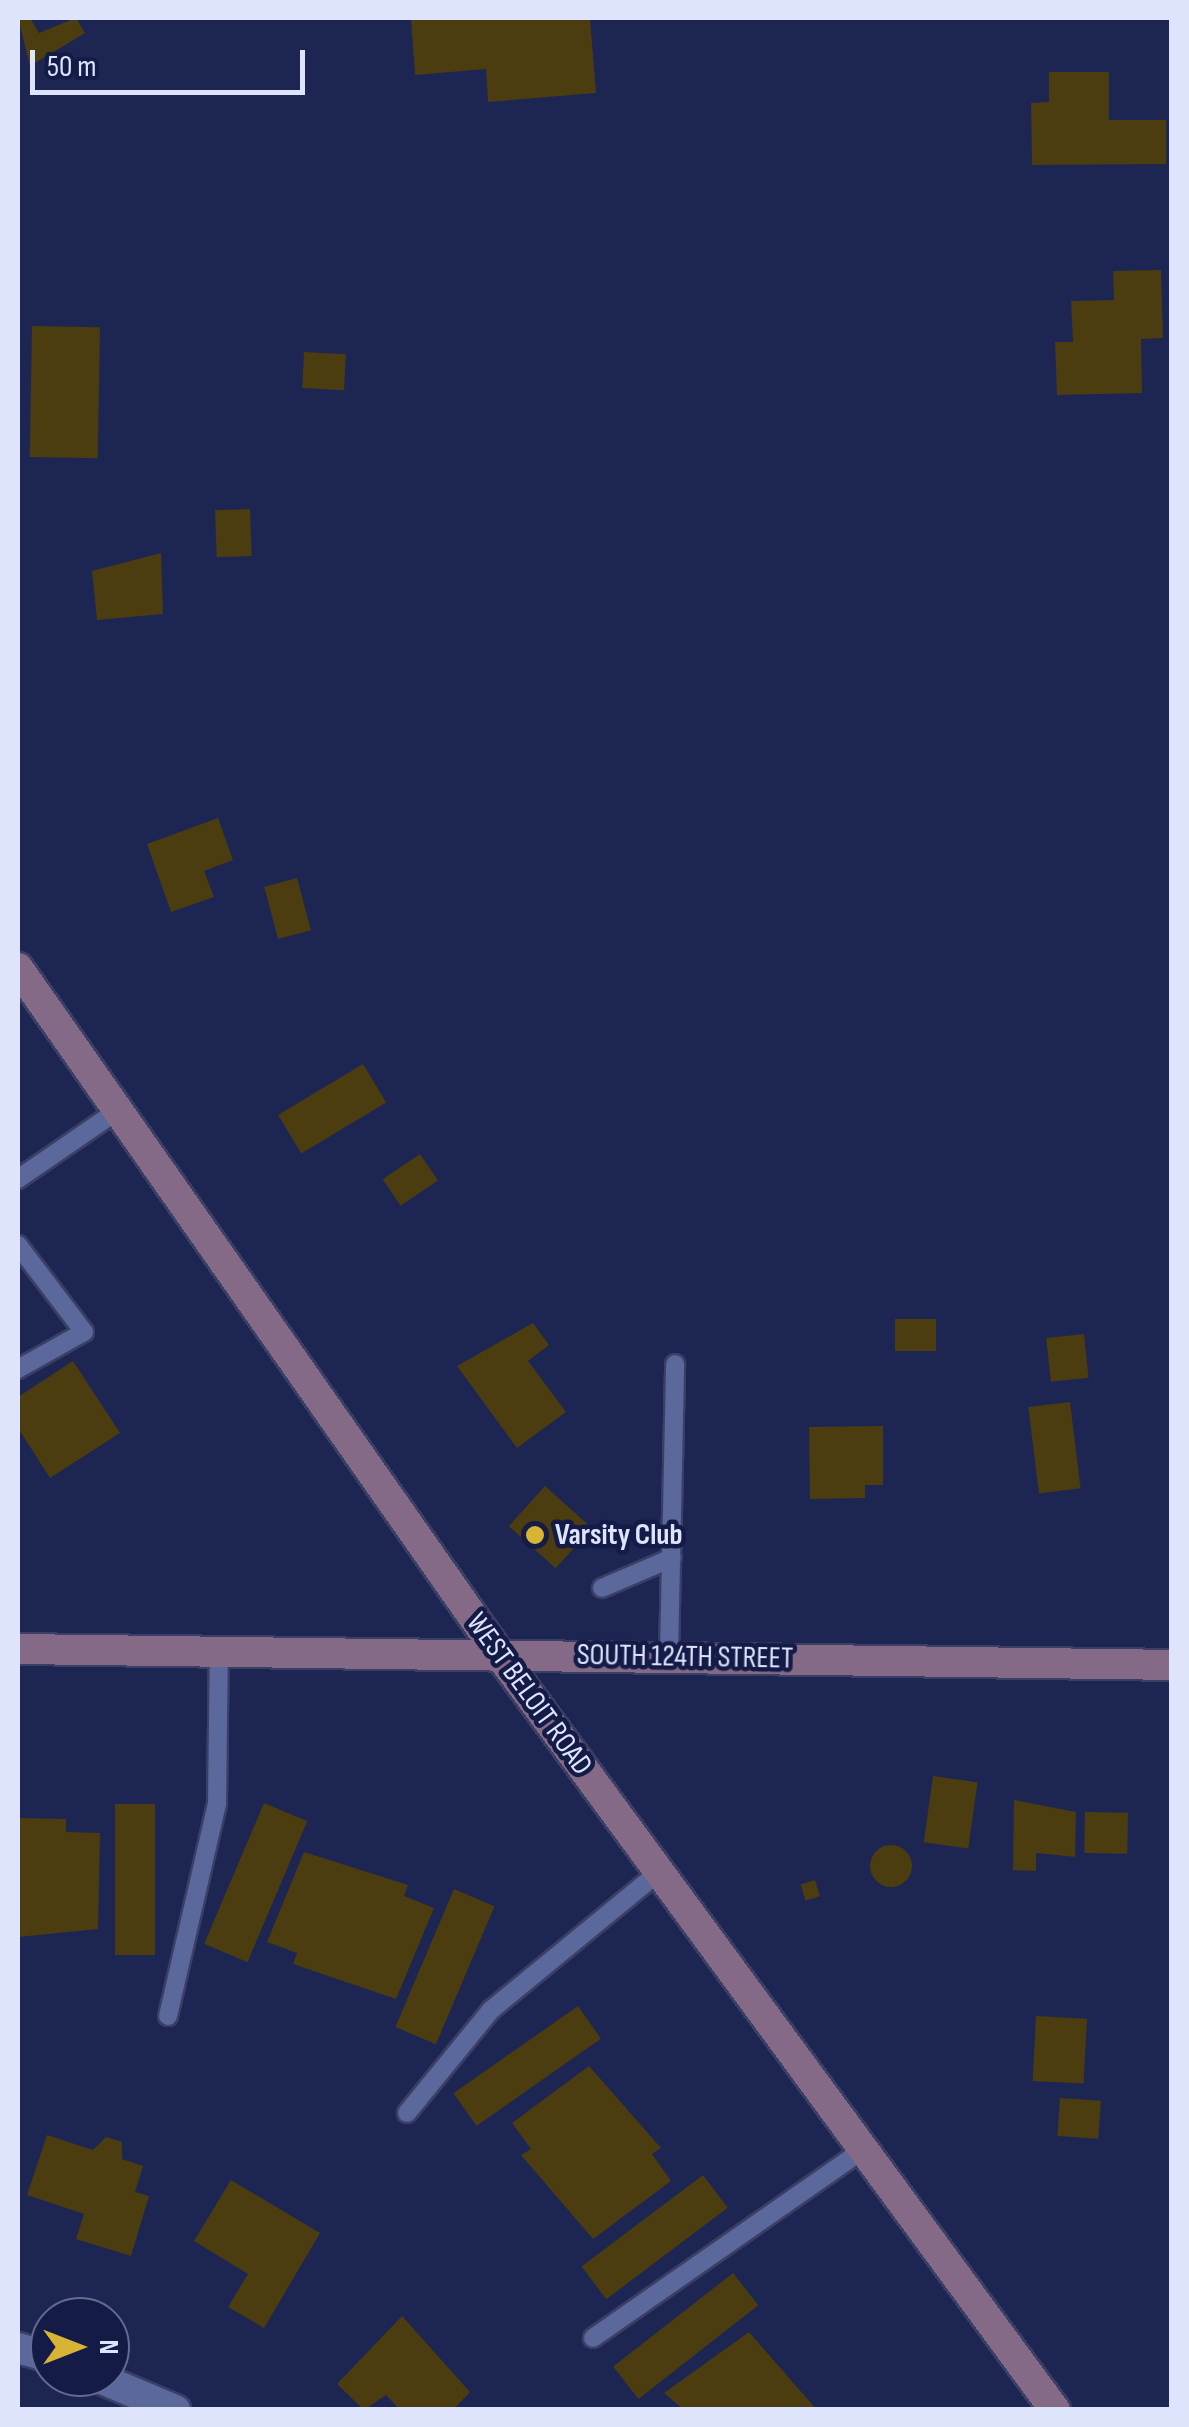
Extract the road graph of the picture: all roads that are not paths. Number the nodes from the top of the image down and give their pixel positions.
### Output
1 (18, 968) edge
2 (117, 1111) junction
3 (18, 1179) edge
4 (18, 1245) edge
5 (675, 1364) dead end
6 (18, 1369) edge
7 (672, 1558) junction
8 (602, 1588) dead end
9 (18, 1649) edge
10 (219, 1650) junction
11 (499, 1654) junction
12 (669, 1656) junction
13 (1172, 1665) edge
14 (660, 1872) junction
15 (168, 2016) dead end
16 (407, 2112) dead end
17 (864, 2150) junction
18 (594, 2338) dead end
19 (130, 2391) edge
20 (174, 2410) edge
21 (1055, 2410) edge

1 - 2 main road, WEST BELOIT ROAD
2 - 3 lane
2 - 11 main road, WEST BELOIT ROAD
4 - 6 lane
5 - 7 lane
7 - 8 lane
7 - 12 lane
9 - 10 main road, SOUTH 124TH STREET
10 - 11 main road, SOUTH 124TH STREET
10 - 15 lane
11 - 12 main road, SOUTH 124TH STREET
11 - 14 main road, WEST BELOIT ROAD
12 - 13 main road, SOUTH 124TH STREET
14 - 16 lane
14 - 17 main road, WEST BELOIT ROAD
17 - 18 lane
17 - 21 main road, WEST BELOIT ROAD
19 - 20 street

